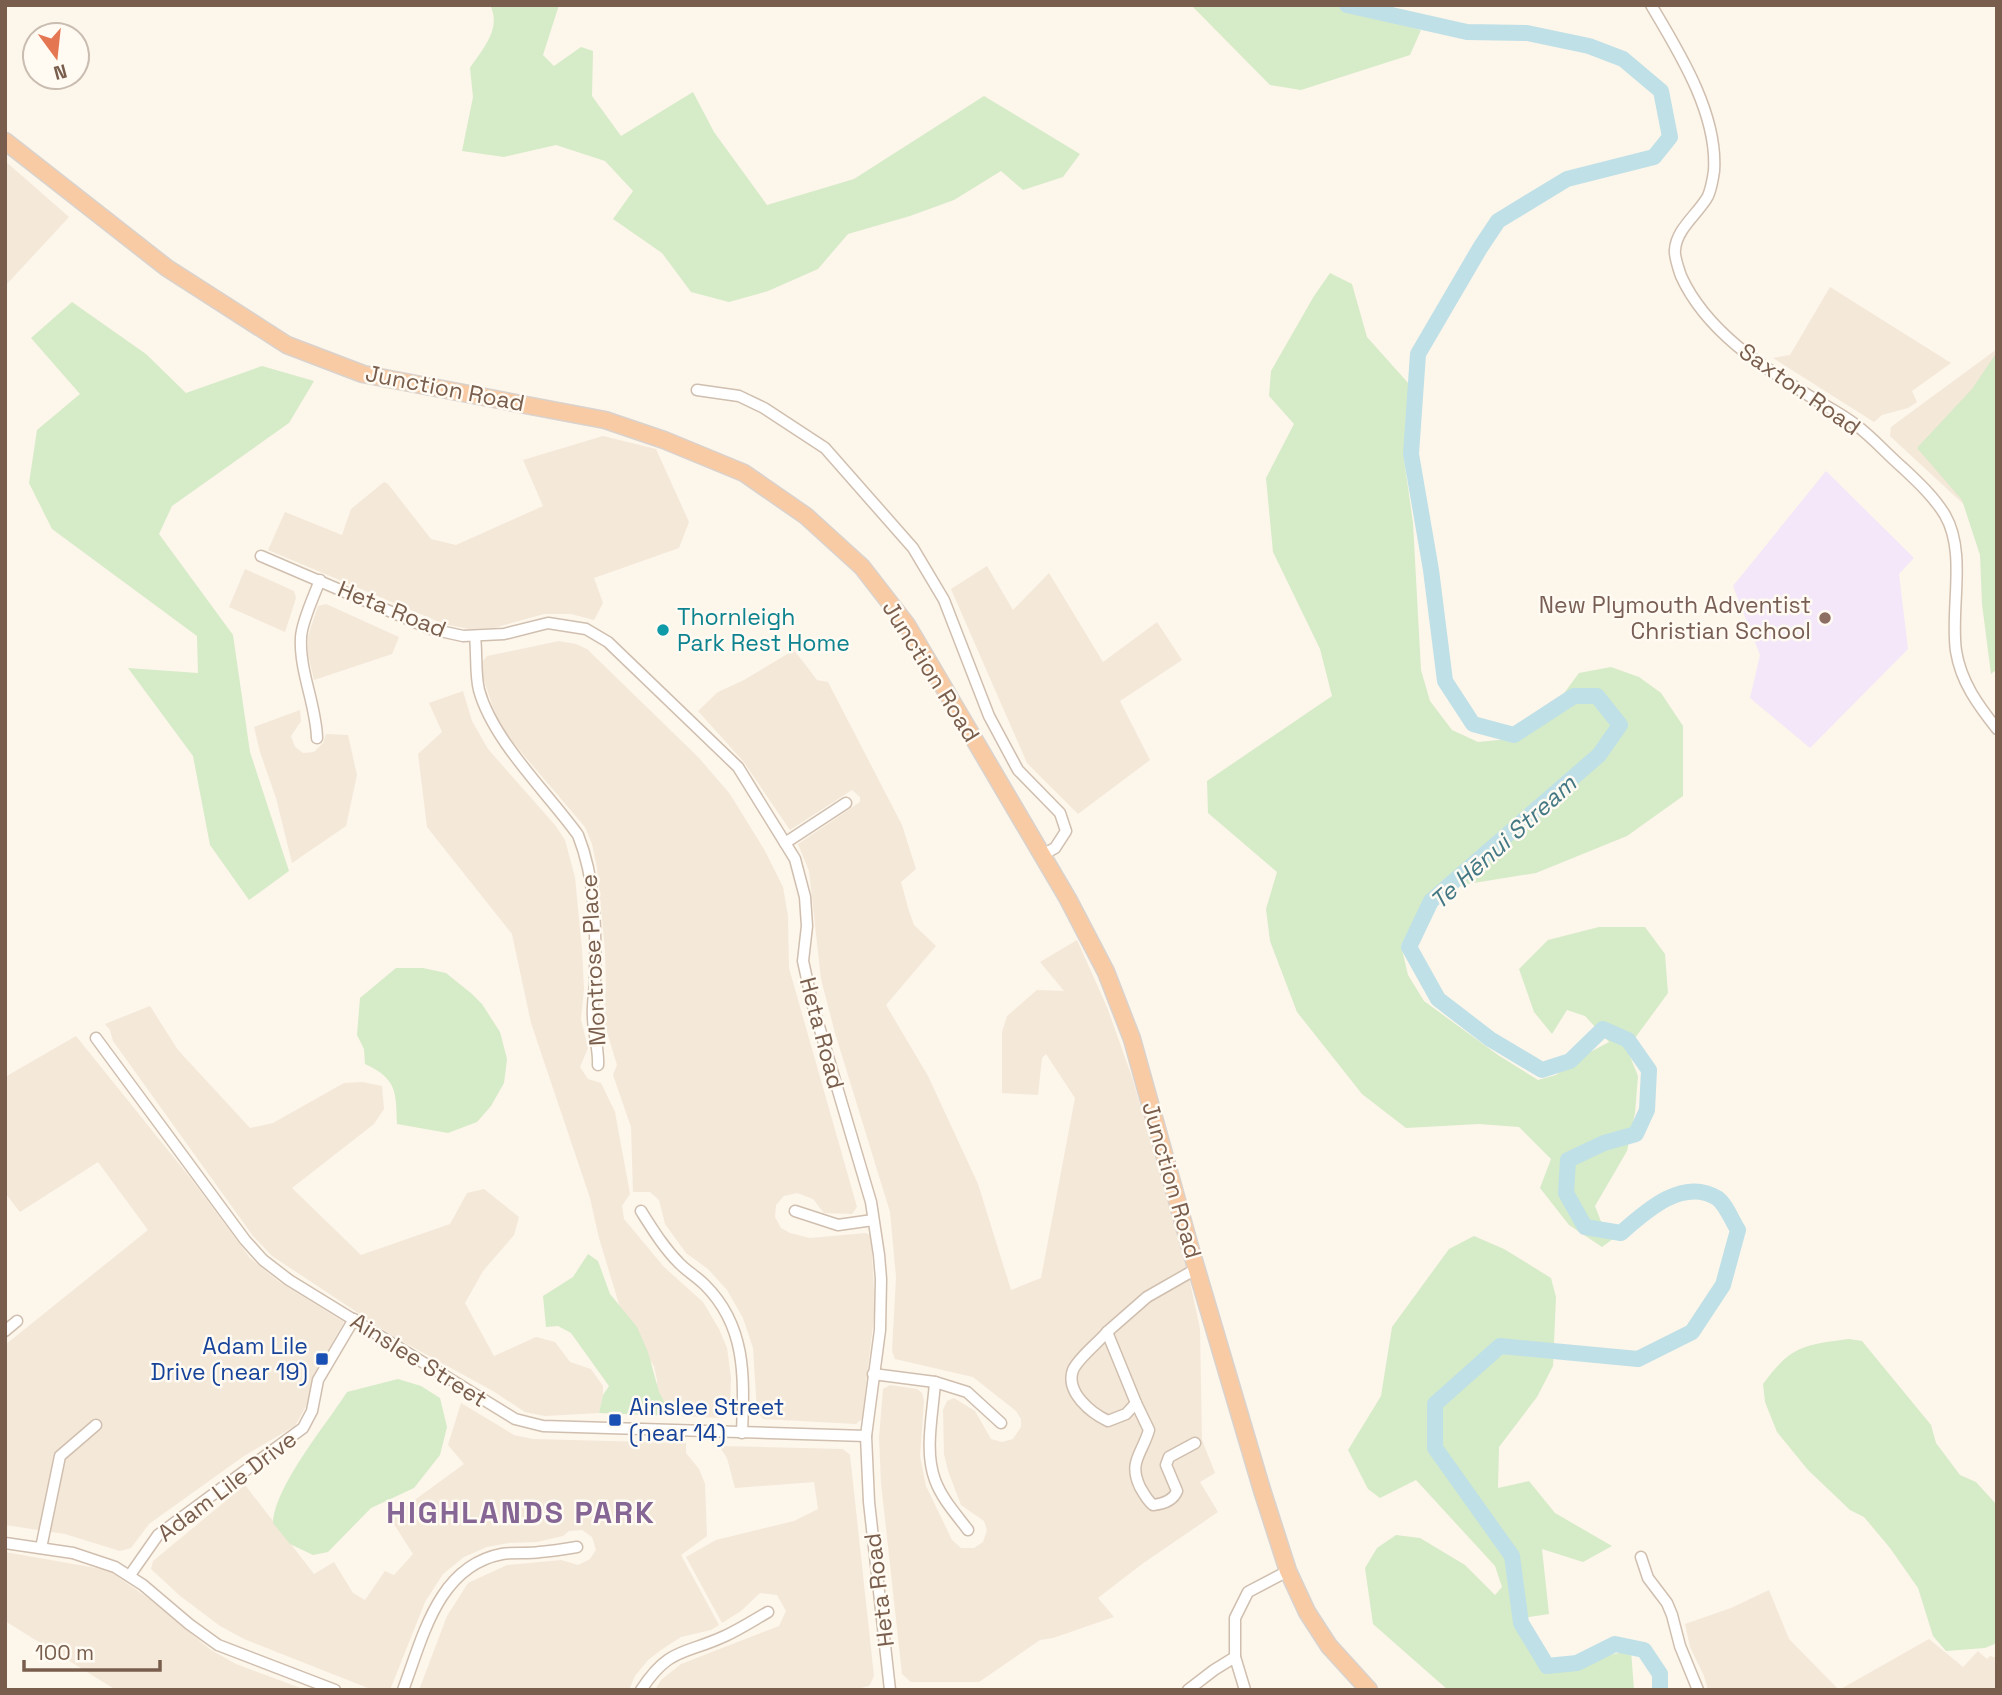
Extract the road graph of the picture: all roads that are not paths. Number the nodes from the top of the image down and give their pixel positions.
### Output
1 (1651, 5) edge
2 (5, 141) edge
3 (697, 390) dead end
4 (261, 556) dead end
5 (320, 580) junction
6 (475, 636) junction
7 (1997, 729) edge
8 (317, 738) dead end
9 (846, 803) dead end
10 (785, 843) junction
11 (1042, 855) junction
12 (96, 1038) dead end
13 (598, 1065) dead end
14 (642, 1211) dead end
15 (794, 1211) dead end
16 (873, 1220) junction
17 (1196, 1269) junction
18 (354, 1319) junction
19 (17, 1321) dead end
20 (5, 1331) edge
21 (1107, 1332) junction
22 (873, 1374) junction
23 (935, 1382) junction
24 (1136, 1403) junction
25 (1001, 1423) dead end
26 (96, 1425) dead end
27 (742, 1433) junction
28 (866, 1436) junction
29 (1195, 1443) dead end
30 (968, 1530) dead end
31 (5, 1543) edge
32 (577, 1547) dead end
33 (41, 1548) junction
34 (1641, 1557) dead end
35 (1288, 1572) junction
36 (130, 1576) junction
37 (768, 1612) dead end
38 (1235, 1657) junction
39 (335, 1690) edge
40 (403, 1690) edge
41 (641, 1690) edge
42 (890, 1690) edge
43 (1188, 1690) edge
44 (1245, 1690) edge
45 (1369, 1690) edge
46 (1698, 1690) edge

1 - 7 street, Saxton Road
2 - 11 highway, Junction Road
3 - 11 street
4 - 5 street, Heta Road
5 - 6 street, Heta Road
5 - 8 street
6 - 10 street, Heta Road
6 - 13 street, Montrose Place
9 - 10 street
10 - 16 street, Heta Road
11 - 17 highway, Junction Road
12 - 18 street, Ainslee Street
14 - 27 street
15 - 16 street
16 - 22 street, Heta Road
17 - 21 street
17 - 35 highway, Junction Road
18 - 27 street, Ainslee Street
18 - 36 street, Adam Lile Drive
19 - 20 street
21 - 24 street
21 - 24 street
22 - 23 street
22 - 28 street, Heta Road
23 - 25 street
23 - 30 street
24 - 29 street
26 - 33 street
27 - 28 street, Ainslee Street
28 - 42 street, Heta Road
31 - 33 street
32 - 40 street
33 - 36 street
34 - 46 street
35 - 38 street
35 - 45 highway, Junction Road
36 - 39 street
37 - 41 street
38 - 43 street
38 - 44 street

